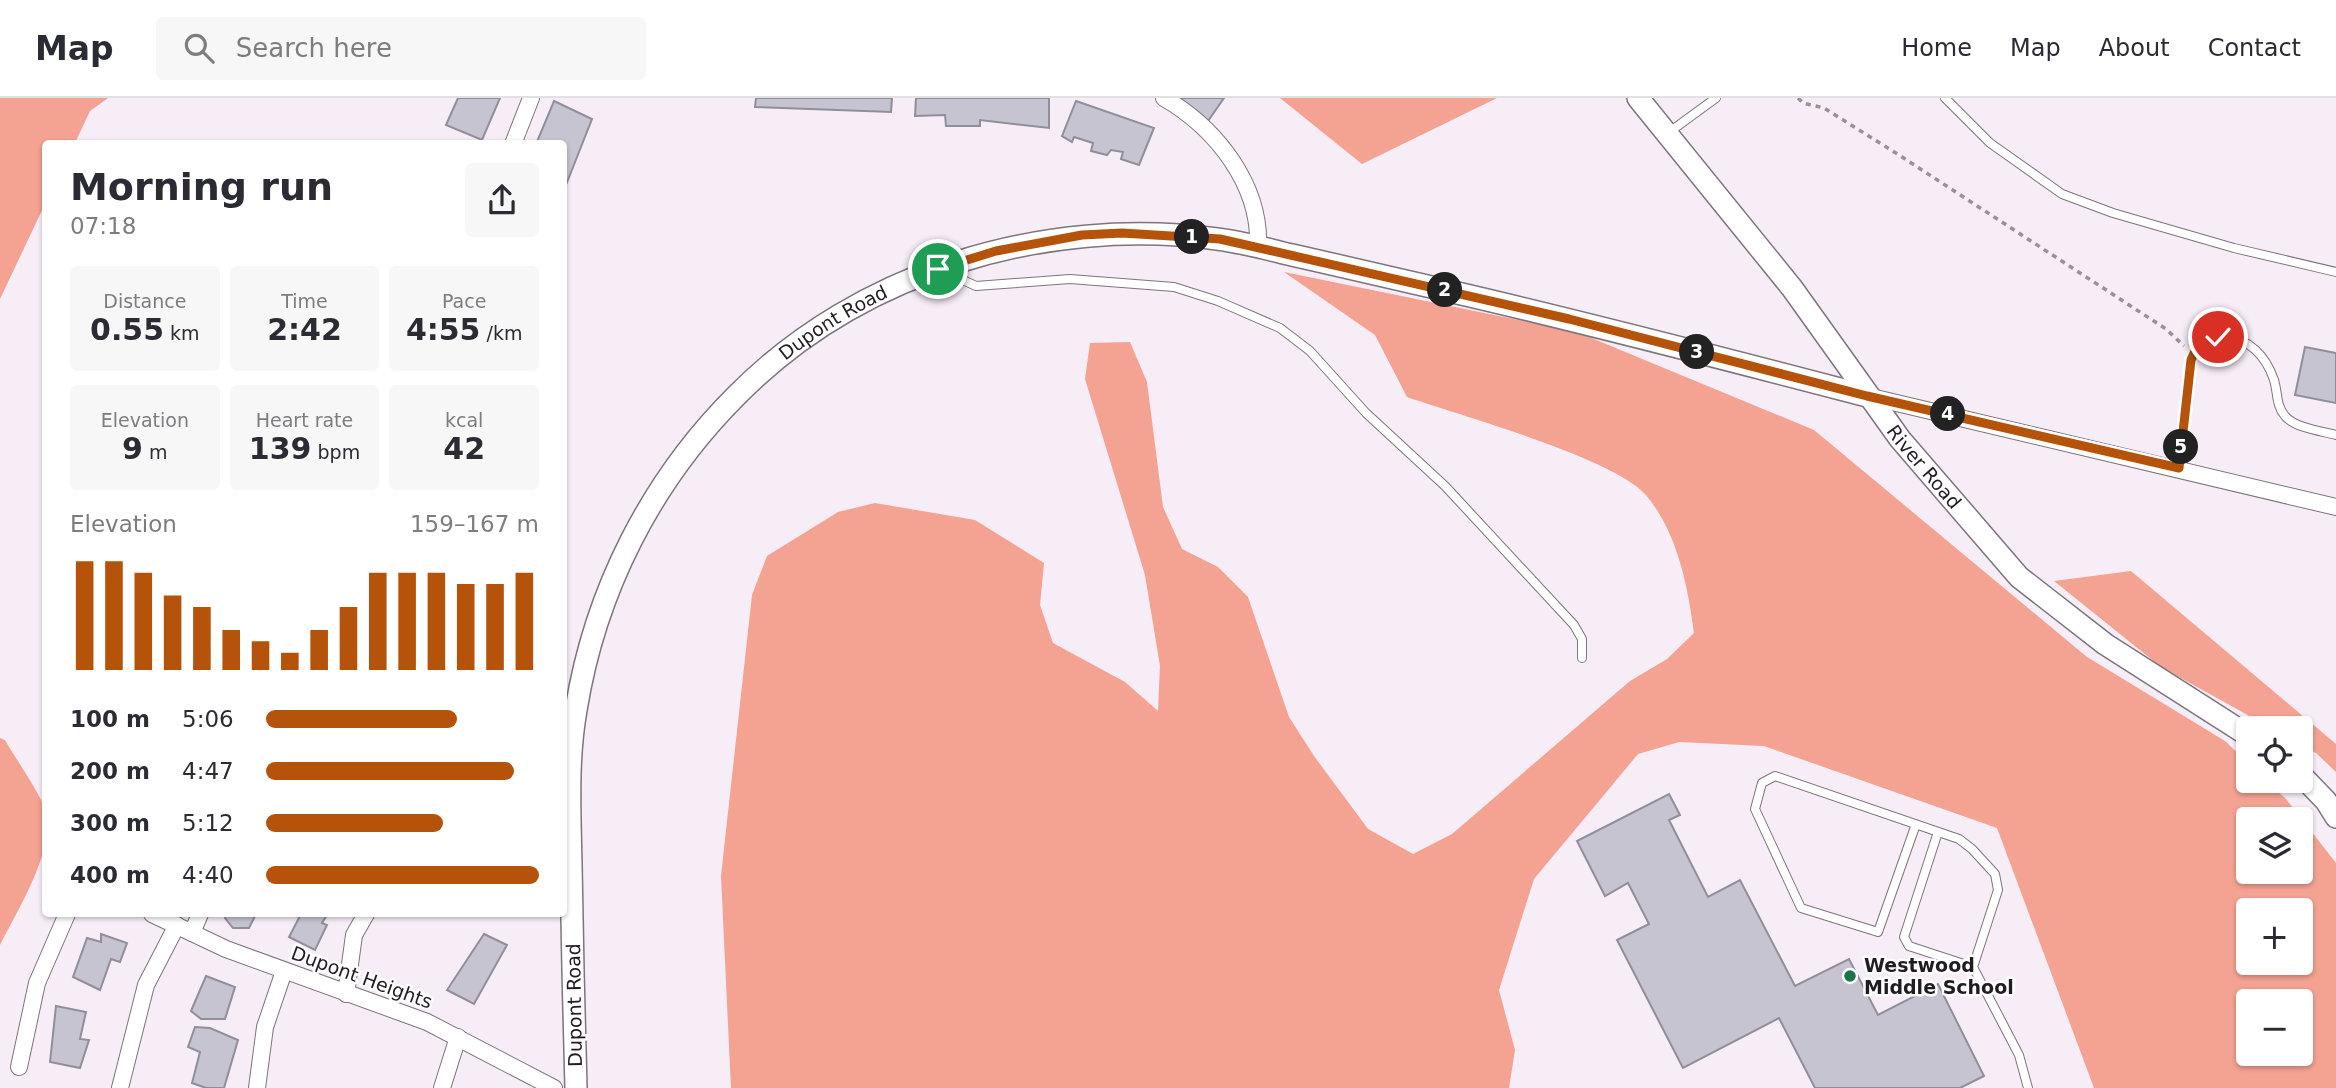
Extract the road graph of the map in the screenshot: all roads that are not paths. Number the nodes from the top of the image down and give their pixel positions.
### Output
1 (531, 98) edge
2 (1164, 98) edge
3 (1638, 98) edge
4 (1716, 98) edge
5 (1945, 98) edge
6 (1667, 134) junction
7 (515, 140) edge
8 (1258, 247) junction
9 (938, 269) junction
10 (2336, 272) edge
11 (1867, 396) junction
12 (2336, 435) edge
13 (2179, 468) junction
14 (2336, 507) edge
15 (1582, 658) dead end
16 (2236, 728) edge
17 (2313, 787) edge
18 (2336, 817) edge
19 (1916, 824) junction
20 (1938, 832) junction
21 (66, 917) edge
22 (158, 917) edge
23 (197, 917) edge
24 (364, 917) edge
25 (184, 929) junction
26 (1973, 967) junction
27 (284, 971) junction
28 (346, 994) junction
29 (458, 1037) junction
30 (19, 1067) dead end
31 (120, 1088) edge
32 (257, 1088) edge
33 (442, 1088) edge
34 (554, 1088) edge
35 (576, 1088) edge
36 (2028, 1088) edge

1 - 7 street
2 - 8 street
3 - 6 street, River Road
4 - 6 lane
5 - 10 lane
6 - 11 street, River Road
8 - 9 street, Dupont Road
8 - 11 street, Dupont Road
9 - 15 lane
9 - 35 street, Dupont Road
11 - 13 street
11 - 16 street, River Road
12 - 13 lane
13 - 14 street
17 - 18 street
19 - 19 lane
19 - 20 lane
20 - 26 lane
20 - 26 lane
21 - 30 street
22 - 25 street, Dupont Heights
23 - 25 street
24 - 28 street
25 - 27 street, Dupont Heights
25 - 31 street
26 - 36 lane
27 - 28 street, Dupont Heights
27 - 32 street
28 - 29 street, Dupont Heights
29 - 33 street
29 - 34 street, Dupont Heights

